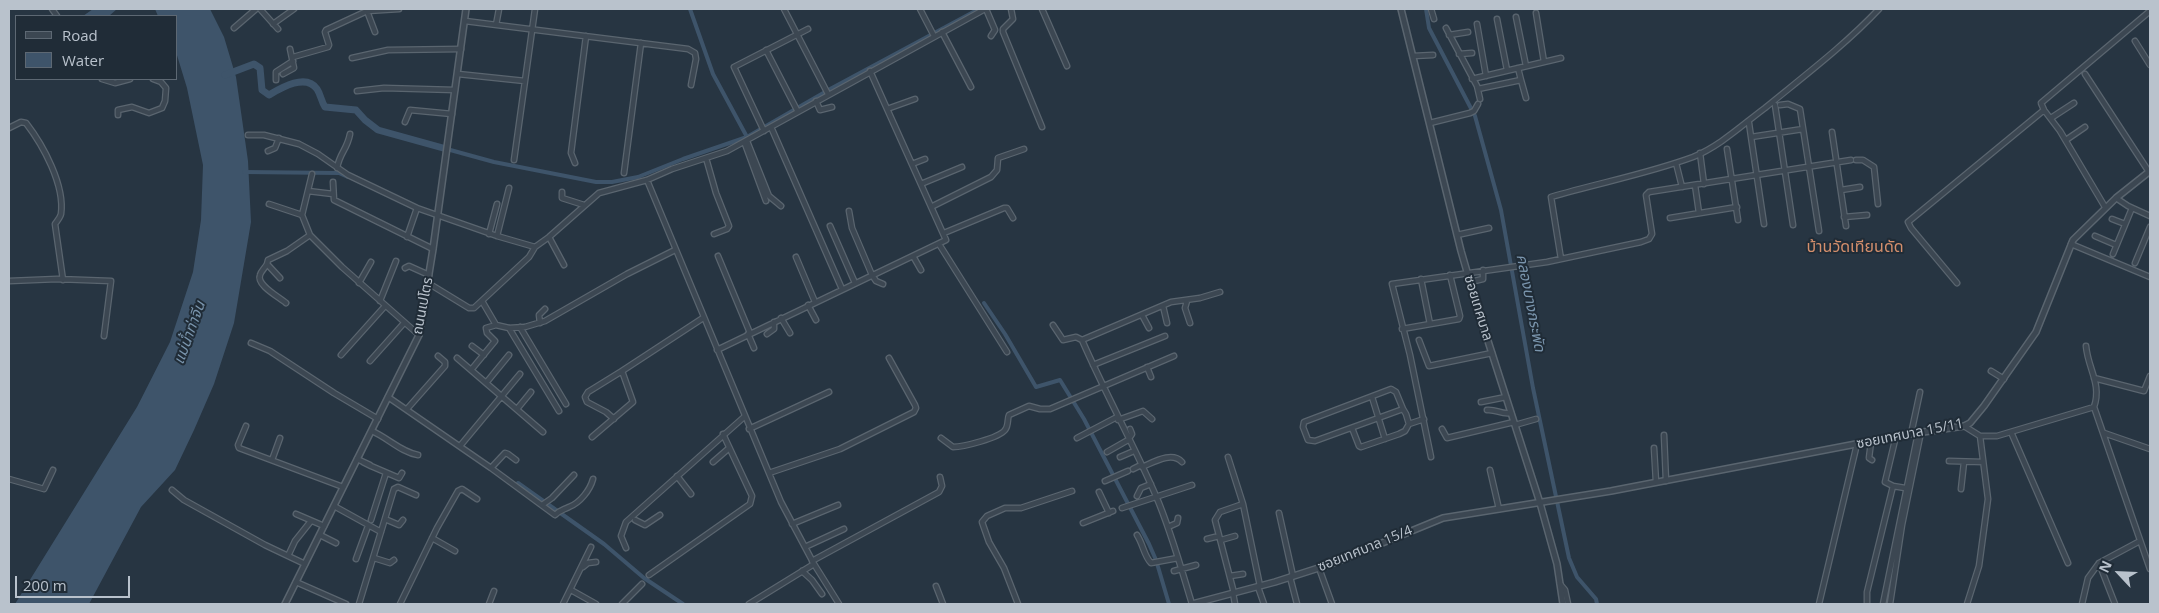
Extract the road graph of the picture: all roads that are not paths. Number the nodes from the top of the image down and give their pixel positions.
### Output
1 (256, 9) edge
2 (260, 9) edge
3 (294, 9) edge
4 (398, 9) edge
5 (466, 9) edge
6 (498, 9) edge
7 (535, 9) edge
8 (784, 9) edge
9 (920, 9) edge
10 (986, 9) edge
11 (1011, 9) edge
12 (1042, 9) edge
13 (1401, 9) edge
14 (1431, 9) edge
15 (1879, 9) edge
16 (367, 11) junction
17 (2150, 11) edge
18 (1536, 13) dead end
19 (1516, 17) dead end
20 (1434, 19) dead end
21 (1497, 19) dead end
22 (465, 21) junction
23 (274, 24) junction
24 (1477, 24) dead end
25 (496, 25) junction
26 (234, 28) dead end
27 (1446, 28) dead end
28 (808, 29) dead end
29 (278, 30) dead end
30 (532, 30) junction
31 (375, 32) dead end
32 (942, 32) junction
33 (1468, 32) dead end
34 (932, 34) junction
35 (796, 35) junction
36 (1449, 35) junction
37 (586, 36) junction
38 (991, 36) dead end
39 (2135, 41) dead end
40 (641, 43) junction
41 (290, 49) dead end
42 (461, 49) junction
43 (766, 50) junction
44 (1472, 53) dead end
45 (1459, 54) junction
46 (1433, 55) dead end
47 (1412, 56) junction
48 (352, 58) dead end
49 (1561, 58) dead end
50 (293, 59) junction
51 (1544, 62) junction
52 (2150, 65) edge
53 (1067, 66) dead end
54 (1526, 66) junction
55 (1518, 68) junction
56 (1508, 70) junction
57 (870, 72) junction
58 (283, 74) dead end
59 (458, 74) junction
60 (2085, 74) dead end
61 (1486, 76) junction
62 (1472, 79) junction
63 (104, 80) edge
64 (125, 80) edge
65 (156, 80) edge
66 (276, 80) dead end
67 (1521, 80) junction
68 (525, 81) junction
69 (692, 85) dead end
70 (971, 87) dead end
71 (1478, 89) junction
72 (455, 90) junction
73 (357, 91) dead end
74 (828, 94) junction
75 (1526, 98) dead end
76 (916, 99) dead end
77 (816, 101) junction
78 (2074, 103) dead end
79 (832, 107) dead end
80 (796, 109) junction
81 (887, 109) junction
82 (2044, 110) junction
83 (452, 114) junction
84 (118, 115) dead end
85 (2051, 118) junction
86 (405, 122) dead end
87 (1430, 123) junction
88 (1749, 123) dead end
89 (771, 127) junction
90 (1042, 127) dead end
91 (2085, 127) dead end
92 (9, 128) edge
93 (762, 128) junction
94 (1803, 129) junction
95 (1779, 132) junction
96 (1832, 132) dead end
97 (350, 134) dead end
98 (248, 135) dead end
99 (1751, 137) junction
100 (279, 138) junction
101 (2066, 140) junction
102 (746, 142) junction
103 (1024, 149) dead end
104 (1727, 149) dead end
105 (268, 151) dead end
106 (1700, 153) junction
107 (706, 158) junction
108 (925, 159) dead end
109 (514, 160) dead end
110 (576, 163) dead end
111 (1676, 163) junction
112 (1837, 163) junction
113 (912, 164) junction
114 (962, 167) dead end
115 (1811, 167) junction
116 (337, 168) junction
117 (1784, 171) junction
118 (2150, 171) edge
119 (624, 173) dead end
120 (312, 174) dead end
121 (1757, 175) junction
122 (647, 180) junction
123 (1733, 180) junction
124 (333, 182) dead end
125 (921, 184) junction
126 (1704, 184) junction
127 (1695, 185) junction
128 (1682, 187) junction
129 (1860, 187) dead end
130 (509, 188) dead end
131 (1841, 190) junction
132 (308, 191) junction
133 (562, 192) dead end
134 (333, 194) junction
135 (2116, 198) junction
136 (766, 201) dead end
137 (269, 204) dead end
138 (497, 204) dead end
139 (1878, 204) dead end
140 (584, 205) junction
141 (781, 206) dead end
142 (931, 207) junction
143 (1737, 207) junction
144 (2105, 207) junction
145 (417, 208) junction
146 (2132, 208) junction
147 (849, 211) dead end
148 (1699, 213) junction
149 (1867, 214) dead end
150 (302, 215) junction
151 (2150, 216) edge
152 (438, 217) junction
153 (1844, 217) junction
154 (1013, 218) dead end
155 (1670, 218) dead end
156 (2112, 219) dead end
157 (1738, 220) dead end
158 (1764, 224) dead end
159 (2125, 224) junction
160 (1793, 225) dead end
161 (830, 226) dead end
162 (1846, 226) dead end
163 (2150, 227) edge
164 (1489, 228) dead end
165 (1819, 231) dead end
166 (944, 233) junction
167 (489, 234) junction
168 (714, 234) dead end
169 (1457, 235) junction
170 (310, 236) junction
171 (497, 236) junction
172 (2095, 236) dead end
173 (407, 237) junction
174 (549, 237) junction
175 (943, 242) junction
176 (2071, 244) junction
177 (2116, 245) junction
178 (535, 247) junction
179 (433, 248) junction
180 (675, 250) junction
181 (2113, 254) dead end
182 (718, 256) dead end
183 (913, 256) junction
184 (796, 257) dead end
185 (1560, 259) junction
186 (396, 261) dead end
187 (371, 262) dead end
188 (2134, 263) dead end
189 (267, 264) junction
190 (564, 265) dead end
191 (405, 268) dead end
192 (921, 270) dead end
193 (1483, 270) junction
194 (1467, 272) junction
195 (429, 275) junction
196 (872, 275) junction
197 (1450, 275) junction
198 (2150, 277) edge
199 (280, 278) dead end
200 (1421, 279) junction
201 (63, 280) junction
202 (9, 281) edge
203 (1470, 282) junction
204 (360, 283) junction
205 (428, 283) junction
206 (855, 283) junction
207 (1957, 283) dead end
208 (883, 284) dead end
209 (842, 289) junction
210 (1220, 292) dead end
211 (482, 301) junction
212 (1187, 301) junction
213 (380, 302) junction
214 (815, 302) junction
215 (286, 303) dead end
216 (808, 305) junction
217 (385, 306) junction
218 (1163, 306) junction
219 (545, 309) dead end
220 (1142, 315) junction
221 (703, 318) junction
222 (781, 318) junction
223 (816, 320) dead end
224 (774, 322) junction
225 (404, 323) junction
226 (540, 323) junction
227 (1167, 323) dead end
228 (1190, 323) dead end
229 (1430, 324) junction
230 (496, 325) junction
231 (1053, 325) dead end
232 (520, 327) junction
233 (509, 328) junction
234 (1149, 328) dead end
235 (1402, 329) junction
236 (790, 333) dead end
237 (749, 334) junction
238 (766, 334) dead end
239 (419, 335) junction
240 (104, 336) dead end
241 (1165, 336) dead end
242 (1082, 340) junction
243 (1419, 340) dead end
244 (251, 343) dead end
245 (472, 346) dead end
246 (2086, 346) dead end
247 (754, 348) dead end
248 (717, 350) junction
249 (1007, 352) dead end
250 (1492, 354) junction
251 (341, 355) dead end
252 (484, 355) junction
253 (509, 355) dead end
254 (438, 356) dead end
255 (1174, 356) dead end
256 (457, 358) dead end
257 (889, 358) dead end
258 (370, 361) dead end
259 (1093, 365) junction
260 (1147, 367) junction
261 (471, 370) junction
262 (622, 371) junction
263 (1991, 371) dead end
264 (520, 374) dead end
265 (2150, 376) edge
266 (1151, 377) dead end
267 (2094, 378) junction
268 (2004, 379) junction
269 (486, 382) junction
270 (1102, 386) junction
271 (531, 392) dead end
272 (829, 392) dead end
273 (1920, 392) dead end
274 (501, 396) junction
275 (1372, 397) junction
276 (1506, 397) junction
277 (388, 398) junction
278 (1481, 402) dead end
279 (566, 404) dead end
280 (2094, 407) junction
281 (407, 409) junction
282 (517, 409) junction
283 (1403, 409) junction
284 (1487, 410) dead end
285 (559, 411) dead end
286 (1511, 413) junction
287 (744, 417) junction
288 (1379, 417) junction
289 (1118, 418) junction
290 (378, 419) junction
291 (614, 419) junction
292 (1152, 419) dead end
293 (1424, 419) junction
294 (1536, 419) dead end
295 (1409, 424) junction
296 (1514, 424) junction
297 (246, 426) dead end
298 (1964, 426) junction
299 (1352, 428) junction
300 (749, 429) junction
301 (1130, 429) dead end
302 (1442, 429) dead end
303 (372, 431) junction
304 (543, 432) dead end
305 (1920, 432) junction
306 (2011, 432) junction
307 (2104, 433) junction
308 (723, 434) junction
309 (1911, 434) junction
310 (1664, 435) dead end
311 (1896, 436) junction
312 (1980, 436) junction
313 (592, 437) dead end
314 (280, 438) dead end
315 (941, 438) dead end
316 (1077, 438) dead end
317 (1385, 438) junction
318 (1128, 440) junction
319 (1871, 442) junction
320 (1857, 444) junction
321 (460, 446) junction
322 (1654, 448) dead end
323 (728, 449) junction
324 (2150, 449) edge
325 (1134, 451) junction
326 (1107, 452) dead end
327 (418, 455) dead end
328 (1228, 457) dead end
329 (1431, 457) dead end
330 (1120, 458) dead end
331 (272, 460) junction
332 (360, 460) junction
333 (516, 460) dead end
334 (1872, 460) dead end
335 (1949, 461) dead end
336 (713, 462) dead end
337 (1182, 462) dead end
338 (1964, 462) junction
339 (1983, 462) junction
340 (1142, 466) junction
341 (491, 468) junction
342 (53, 470) dead end
343 (1490, 470) dead end
344 (386, 472) junction
345 (402, 473) dead end
346 (769, 473) junction
347 (574, 474) dead end
348 (677, 476) junction
349 (940, 476) dead end
350 (9, 479) edge
351 (593, 479) dead end
352 (1110, 479) dead end
353 (1666, 481) junction
354 (1656, 482) junction
355 (1151, 484) junction
356 (1192, 485) dead end
357 (1893, 486) junction
358 (343, 487) junction
359 (1905, 488) junction
360 (1961, 489) dead end
361 (172, 490) dead end
362 (1072, 491) dead end
363 (1099, 492) dead end
364 (690, 494) dead end
365 (416, 495) dead end
366 (1137, 496) dead end
367 (1156, 496) junction
368 (477, 499) dead end
369 (1540, 503) junction
370 (545, 504) junction
371 (1243, 504) junction
372 (334, 506) junction
373 (838, 506) dead end
374 (1126, 507) dead end
375 (1499, 509) junction
376 (1279, 513) dead end
377 (296, 514) dead end
378 (660, 515) dead end
379 (634, 518) junction
380 (1178, 518) dead end
381 (386, 519) junction
382 (371, 520) dead end
383 (402, 520) dead end
384 (310, 521) junction
385 (1083, 523) dead end
386 (792, 524) junction
387 (324, 526) junction
388 (368, 526) junction
389 (1168, 527) junction
390 (844, 529) dead end
391 (381, 532) junction
392 (320, 534) junction
393 (1138, 535) dead end
394 (1235, 536) dead end
395 (432, 538) junction
396 (1220, 538) junction
397 (1207, 539) dead end
398 (2140, 541) junction
399 (336, 543) dead end
400 (804, 547) junction
401 (591, 548) dead end
402 (626, 548) dead end
403 (455, 551) dead end
404 (288, 556) junction
405 (374, 558) junction
406 (1178, 558) junction
407 (356, 559) dead end
408 (394, 560) dead end
409 (596, 562) dead end
410 (813, 562) junction
411 (2068, 563) dead end
412 (2099, 563) junction
413 (305, 564) junction
414 (1196, 565) dead end
415 (582, 567) junction
416 (1319, 568) junction
417 (1182, 569) junction
418 (2150, 569) edge
419 (802, 571) junction
420 (1174, 571) dead end
421 (1243, 574) dead end
422 (649, 575) dead end
423 (1230, 576) junction
424 (1291, 577) junction
425 (296, 582) junction
426 (642, 584) dead end
427 (1560, 584) junction
428 (936, 586) dead end
429 (1259, 586) junction
430 (571, 590) junction
431 (494, 591) dead end
432 (1233, 593) junction
433 (822, 594) dead end
434 (285, 604) edge
435 (346, 604) edge
436 (359, 604) edge
437 (400, 604) edge
438 (489, 604) edge
439 (563, 604) edge
440 (596, 604) edge
441 (622, 604) edge
442 (749, 604) edge
443 (839, 604) edge
444 (943, 604) edge
445 (1018, 604) edge
446 (1192, 604) edge
447 (1235, 604) edge
448 (1264, 604) edge
449 (1297, 604) edge
450 (1332, 604) edge
451 (1563, 604) edge
452 (1568, 604) edge
453 (1820, 604) edge
454 (1867, 604) edge
455 (1883, 604) edge
456 (1890, 604) edge
457 (1967, 604) edge
458 (2082, 604) edge
459 (2115, 604) edge

1 - 26 street
2 - 23 street
3 - 23 street
4 - 16 street
5 - 22 street, ถนนเปโตร
6 - 25 street
7 - 30 street
8 - 35 street
9 - 34 street
10 - 32 street
10 - 38 street
11 - 90 street
12 - 53 street
13 - 47 street, ซอยเทศบาล
14 - 20 street
15 - 106 street
16 - 31 street
16 - 50 street
17 - 82 street
18 - 51 street
19 - 54 street
21 - 56 street
22 - 25 street
22 - 42 street, ถนนเปโตร
23 - 29 street
24 - 61 street
25 - 30 street
27 - 36 street
28 - 35 street
30 - 37 street
30 - 68 street
32 - 34 street
32 - 70 street
33 - 36 street
34 - 57 street
35 - 43 street
35 - 74 street
36 - 45 street
37 - 40 street
37 - 110 street
39 - 52 street
40 - 69 street
40 - 119 street
41 - 50 street
42 - 48 street
42 - 59 street, ถนนเปโตร
43 - 80 street
43 - 93 street
44 - 45 street
45 - 62 street
46 - 47 street
47 - 87 street, ซอยเทศบาล
49 - 51 street
50 - 58 street
50 - 66 street
51 - 54 street
54 - 55 street
55 - 56 street
55 - 67 street
56 - 61 street
57 - 74 street
57 - 81 street
59 - 68 street
59 - 72 street, ถนนเปโตร
60 - 118 street
61 - 62 street
62 - 71 street
63 - 64 street
65 - 84 street
67 - 71 street
67 - 75 street
68 - 109 street
71 - 87 street
72 - 73 street
72 - 83 street, ถนนเปโตร
74 - 77 street
76 - 81 street
77 - 79 street
77 - 80 street
78 - 85 street
80 - 89 street
81 - 113 street
82 - 85 street
82 - 207 street
83 - 86 street
83 - 152 street, ถนนเปโตร
85 - 101 street
87 - 169 street, ซอยเทศบาล
88 - 99 street
89 - 93 street
89 - 209 street
91 - 101 street
92 - 201 street
93 - 102 street
94 - 95 street
94 - 95 street
94 - 115 street
95 - 99 street
95 - 117 street
96 - 112 street
97 - 116 street
98 - 100 street
99 - 121 street
100 - 105 street
100 - 116 street
101 - 144 street
102 - 107 street
102 - 136 street
102 - 141 street
103 - 142 street
104 - 123 street
106 - 111 street
106 - 126 street
107 - 122 street
107 - 168 street
108 - 113 street
111 - 128 street
111 - 185 street
112 - 115 street
112 - 131 street
112 - 139 street
113 - 125 street
114 - 125 street
115 - 117 street
115 - 165 street
116 - 145 street
117 - 121 street
117 - 160 street
118 - 135 street, ซอยเทศบาล 15/11
120 - 132 street
121 - 123 street
121 - 158 street
122 - 140 street
122 - 180 street
123 - 126 street
123 - 143 street
124 - 134 street
125 - 142 street
126 - 127 street
127 - 128 street
127 - 148 street
128 - 185 street
129 - 131 street
130 - 171 street
131 - 153 street
132 - 134 street
132 - 150 street
133 - 140 street
134 - 173 street
135 - 144 street, ซอยเทศบาล 15/11
135 - 146 street
137 - 150 street
138 - 167 street
140 - 174 street
142 - 166 street
143 - 148 street
143 - 157 street
144 - 176 street, ซอยเทศบาล 15/11
145 - 152 street
145 - 173 street
146 - 151 street
146 - 159 street
147 - 196 street
148 - 155 street
149 - 153 street
150 - 170 street
152 - 167 street
152 - 179 street, ถนนเปโตร
153 - 162 street
154 - 166 street
156 - 159 street
159 - 177 street
161 - 206 street
163 - 188 street
164 - 169 street
166 - 175 street
167 - 171 street
169 - 194 street, ซอยเทศบาล
170 - 189 street
170 - 204 street
171 - 178 street
172 - 177 street
173 - 179 street
174 - 178 street
174 - 190 street
175 - 183 street
175 - 249 street
176 - 198 street
176 - 268 street, ซอยเทศบาล 15/11
177 - 181 street
178 - 211 street
179 - 195 street, ถนนเปโตร
180 - 221 street
180 - 226 street
182 - 237 street
183 - 192 street
183 - 196 street
184 - 214 street
185 - 193 street
186 - 213 street
187 - 204 street
189 - 199 street
189 - 215 street
191 - 195 street
193 - 194 street
193 - 203 street
194 - 197 street
194 - 203 street, ซอยเทศบาล
195 - 205 street, ถนนเปโตร
196 - 206 street
196 - 208 street
197 - 200 street
197 - 229 street
200 - 229 street
200 - 235 street
201 - 202 street
201 - 240 street
203 - 250 street, ซอยเทศบาล
204 - 213 street
205 - 211 street
205 - 239 street, ถนนเปโตร
206 - 209 street
209 - 214 street
210 - 212 street
211 - 230 street
212 - 218 street
212 - 228 street
213 - 217 street
214 - 216 street
216 - 222 street
216 - 223 street
217 - 225 street
217 - 251 street
218 - 220 street
218 - 227 street
219 - 226 street
220 - 234 street
220 - 242 street
221 - 248 street
221 - 262 street
222 - 224 street
222 - 236 street
224 - 237 street
224 - 238 street
225 - 239 street
225 - 258 street
226 - 232 street
229 - 235 street
230 - 233 street
230 - 252 street
231 - 242 street
232 - 233 street
232 - 279 street
233 - 285 street
235 - 293 street
237 - 247 street
237 - 248 street
239 - 277 street, ถนนเปโตร
241 - 259 street
242 - 259 street
243 - 250 street
244 - 290 street
245 - 252 street
246 - 267 street
248 - 287 street
250 - 276 street, ซอยเทศบาล
252 - 261 street
253 - 269 street
254 - 281 street
255 - 260 street
256 - 261 street
257 - 346 street
259 - 270 street
260 - 266 street
260 - 270 street
261 - 269 street
262 - 291 street
262 - 291 street
263 - 268 street
264 - 274 street
265 - 267 street
267 - 280 street
268 - 298 street, ซอยเทศบาล 15/11
269 - 274 street
270 - 289 street
270 - 315 street
271 - 282 street
272 - 300 street
273 - 309 street
274 - 282 street
274 - 321 street
275 - 283 street
275 - 288 street
275 - 299 street
276 - 278 street
276 - 286 street, ซอยเทศบาล
277 - 281 street
277 - 290 street, ถนนเปโตร
280 - 306 street
280 - 307 street
281 - 321 street
282 - 304 street
283 - 288 street
283 - 295 street
284 - 286 street
286 - 296 street, ซอยเทศบาล
287 - 300 street
287 - 308 street
288 - 299 street
288 - 317 street
289 - 292 street
289 - 316 street
289 - 318 street
290 - 303 street, ถนนเปโตร
291 - 313 street
293 - 295 street
293 - 329 street
294 - 296 street
295 - 317 street
296 - 302 street
296 - 369 street, ซอยเทศบาล
297 - 331 street
298 - 305 street, ซอยเทศบาล 15/11
298 - 312 street
299 - 317 street
300 - 346 street
301 - 318 street
303 - 327 street
303 - 332 street, ถนนเปโตร
305 - 309 street, ซอยเทศบาล 15/11
305 - 359 street
305 - 456 street
306 - 312 street
306 - 411 street
307 - 324 street
307 - 398 street
308 - 323 street
308 - 348 street
309 - 311 street, ซอยเทศบาล 15/11
310 - 353 street
311 - 319 street, ซอยเทศบาล 15/11
311 - 357 street
312 - 339 street
314 - 331 street
318 - 325 street
318 - 326 street
319 - 320 street, ซอยเทศบาล 15/11
319 - 334 street
320 - 353 street, ซอยเทศบาล 15/11
320 - 453 street
321 - 341 street
322 - 354 street
323 - 336 street
323 - 422 street
325 - 330 street
325 - 340 street
328 - 371 street
331 - 358 street
332 - 344 street
332 - 358 street, ถนนเปโตร
333 - 341 street
335 - 338 street
337 - 340 street
338 - 339 street
338 - 360 street
339 - 457 street
340 - 352 street
340 - 355 street
341 - 370 street
342 - 350 street
343 - 375 street
344 - 345 street
344 - 382 street
346 - 386 street
347 - 370 street
348 - 364 street
348 - 379 street
349 - 410 street
351 - 370 street
353 - 354 street, ซอยเทศบาล 15/11
354 - 369 street, ซอยเทศบาล 15/11
355 - 366 street
355 - 367 street
356 - 367 street
357 - 359 street
357 - 454 street
358 - 372 street, ถนนเปโตร
359 - 455 street
361 - 404 street
362 - 445 street
363 - 385 street
365 - 381 street
367 - 374 street
367 - 389 street
368 - 395 street
369 - 375 street, ซอยเทศบาล 15/4
369 - 427 street, ซอยเทศบาล
371 - 396 street
371 - 429 street
372 - 387 street, ถนนเปโตร
372 - 388 street
373 - 386 street
375 - 416 street, ซอยเทศบาล 15/4
376 - 424 street
377 - 384 street
378 - 379 street
379 - 402 street
380 - 389 street
381 - 383 street
381 - 391 street
384 - 387 street
384 - 404 street
386 - 400 street
387 - 392 street, ถนนเปโตร
388 - 391 street
388 - 407 street
389 - 406 street
390 - 400 street
391 - 405 street
392 - 399 street
392 - 413 street, ถนนเปโตร
393 - 406 street
394 - 396 street
395 - 403 street
395 - 437 street
396 - 397 street
396 - 423 street
398 - 412 street
398 - 418 street
400 - 410 street
401 - 415 street
404 - 413 street
405 - 408 street
405 - 436 street
406 - 417 street
409 - 415 street
410 - 419 street
410 - 443 street
412 - 458 street
412 - 459 street
413 - 425 street, ถนนเปโตร
414 - 417 street
415 - 430 street
416 - 424 street, ซอยเทศบาล 15/4
416 - 450 street
417 - 420 street
417 - 446 street
419 - 433 street
419 - 442 street
421 - 423 street
423 - 432 street
424 - 429 street, ซอยเทศบาล 15/4
424 - 449 street
425 - 434 street, ถนนเปโตร
425 - 435 street
426 - 441 street
427 - 451 street, ซอยเทศบาล
427 - 452 street
428 - 444 street
429 - 432 street, ซอยเทศบาล 15/4
429 - 448 street
430 - 439 street
430 - 440 street
431 - 438 street
432 - 446 street, ซอยเทศบาล 15/4
432 - 447 street

